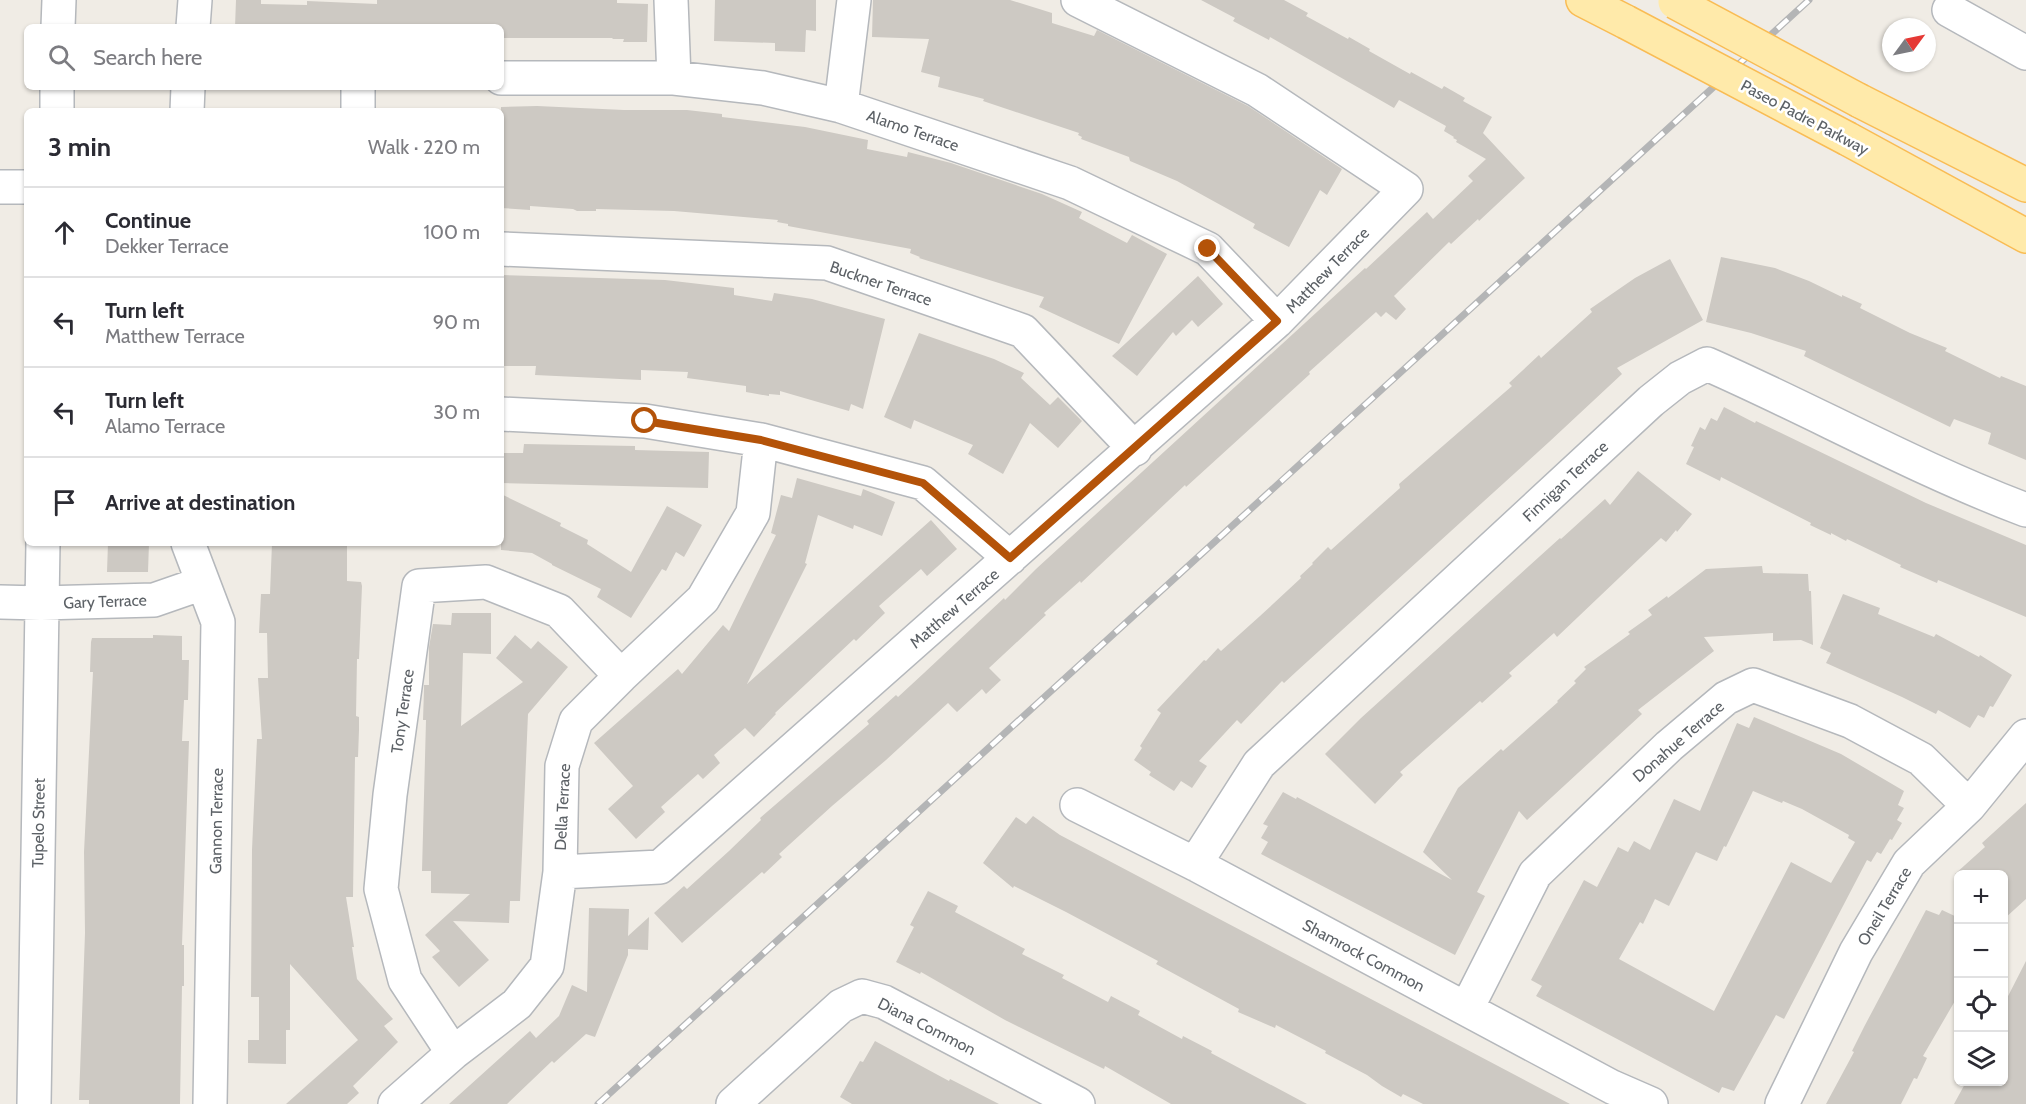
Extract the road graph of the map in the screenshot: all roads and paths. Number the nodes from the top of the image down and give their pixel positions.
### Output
1 (59, 0) edge
2 (195, 0) edge
3 (672, 0) edge
4 (854, 0) edge
5 (1078, 0) edge
6 (1583, 0) edge
7 (1673, 1) edge
8 (1948, 10) dead end
9 (58, 24) edge
10 (193, 24) edge
11 (2026, 53) edge
12 (504, 78) edge
13 (674, 78) junction
14 (57, 90) edge
15 (188, 90) edge
16 (358, 90) edge
17 (841, 106) junction
18 (57, 108) edge
19 (187, 108) edge
20 (358, 108) edge
21 (2026, 184) edge
22 (0, 186) edge
23 (24, 188) edge
24 (2026, 236) edge
25 (504, 249) edge
26 (1277, 321) junction
27 (504, 414) edge
28 (761, 440) junction
29 (1135, 449) junction
30 (2026, 510) edge
31 (43, 546) edge
32 (189, 546) edge
33 (1010, 558) junction
34 (203, 583) junction
35 (0, 602) edge
36 (41, 603) junction
37 (621, 676) junction
38 (2026, 736) edge
39 (1077, 805) dead end
40 (1969, 806) junction
41 (1195, 864) junction
42 (560, 872) junction
43 (1467, 1008) junction
44 (453, 1053) junction
45 (34, 1104) edge
46 (210, 1104) edge
47 (395, 1104) edge
48 (733, 1104) edge
49 (1078, 1104) edge
50 (1651, 1104) edge
51 (1782, 1104) edge

1 - 9 street
2 - 10 street
3 - 13 street
4 - 17 street
5 - 26 street, Matthew Terrace
6 - 24 main road, Paseo Padre Parkway, bridge
7 - 21 main road, bridge
8 - 11 street
12 - 13 street, Alamo Terrace
13 - 17 street, Alamo Terrace
14 - 18 street
15 - 19 street
16 - 20 street
17 - 26 street, Alamo Terrace
22 - 23 street
25 - 29 street, Buckner Terrace
26 - 29 street, Matthew Terrace
27 - 28 street
28 - 33 street
28 - 37 street, Della Terrace
29 - 33 street, Matthew Terrace
30 - 41 street, Finnigan Terrace
31 - 36 street, Tupelo Street
32 - 34 street, Gannon Terrace
33 - 42 street, Matthew Terrace
34 - 36 street, Gary Terrace
34 - 46 street, Gannon Terrace
35 - 36 street, Gary Terrace
36 - 45 street, Tupelo Street
37 - 42 street, Della Terrace
37 - 44 street, Tony Terrace
38 - 40 street, Oneil Terrace
39 - 41 street, Shamrock Common
40 - 43 street, Donahue Terrace
40 - 51 street, Oneil Terrace
41 - 43 street, Shamrock Common
42 - 44 street, Della Terrace
43 - 50 street, Shamrock Common
44 - 47 street, Della Terrace
48 - 49 street, Diana Common

